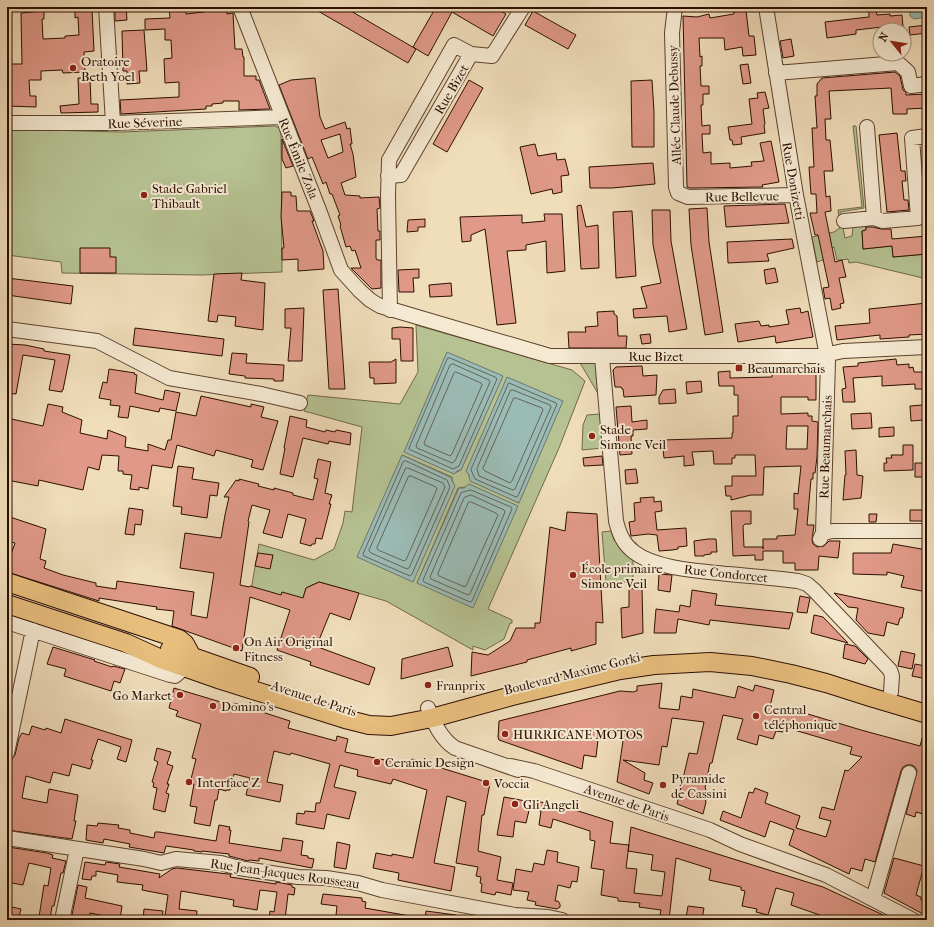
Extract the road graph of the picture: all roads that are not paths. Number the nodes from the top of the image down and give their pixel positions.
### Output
1 (106, 7) edge
2 (240, 7) edge
3 (523, 7) edge
4 (675, 7) edge
5 (766, 7) edge
6 (471, 54) junction
7 (776, 73) junction
8 (927, 84) edge
9 (282, 117) junction
10 (7, 123) edge
11 (113, 123) junction
12 (867, 127) dead end
13 (927, 136) edge
14 (388, 176) junction
15 (796, 195) junction
16 (688, 197) joint
17 (874, 218) junction
18 (922, 218) edge
19 (844, 221) dead end
20 (370, 300) joint
21 (390, 310) junction
22 (7, 329) edge
23 (927, 347) edge
24 (827, 354) junction
25 (602, 356) junction
26 (300, 403) dead end
27 (927, 531) edge
28 (7, 582) edge
29 (7, 595) edge
30 (7, 604) edge
31 (7, 622) edge
32 (34, 630) junction
33 (188, 662) junction
34 (891, 692) junction
35 (927, 703) edge
36 (430, 713) junction
37 (927, 714) edge
38 (7, 752) edge
39 (909, 773) dead end
40 (7, 838) edge
41 (77, 849) junction
42 (873, 899) junction
43 (514, 918) edge
44 (62, 920) edge
45 (562, 920) edge
46 (913, 920) edge

1 - 11 street
2 - 9 street, Rue Émile Zola
3 - 6 street
4 - 16 street, Allée Claude Debussy
5 - 7 street, Rue Donizetti
6 - 14 street, Rue Bizet
6 - 14 street, Rue Bizet
7 - 8 street
7 - 15 street, Rue Donizetti
9 - 11 street, Rue Séverine
9 - 20 street, Rue Émile Zola
10 - 11 street, Rue Séverine
12 - 17 street
13 - 18 street
14 - 21 street, Rue Bizet
15 - 16 street, Rue Bellevue
15 - 24 street, Rue Donizetti
17 - 18 street
17 - 19 street
20 - 21 street, Rue Bizet
21 - 25 street, Rue Bizet
22 - 26 street
23 - 24 street, Rue Bizet
24 - 25 street, Rue Bizet
24 - 27 street, Rue Beaumarchais
25 - 34 street, Rue Condorcet
28 - 33 main road
29 - 33 main road, Avenue de Paris
30 - 33 main road, Avenue de Paris
31 - 32 street
32 - 33 street
32 - 38 street
33 - 36 main road, Avenue de Paris
34 - 35 main road, Boulevard Maxime Gorki
34 - 36 main road, Boulevard Maxime Gorki
36 - 37 main road, Boulevard Maxime Gorki
36 - 42 street, Avenue de Paris
39 - 42 street
40 - 41 street, Rue Jean-Jacques Rousseau
41 - 43 street, Rue Jean-Jacques Rousseau
41 - 44 street
42 - 46 street, Avenue de Paris
43 - 45 street, Rue Jean-Jacques Rousseau

